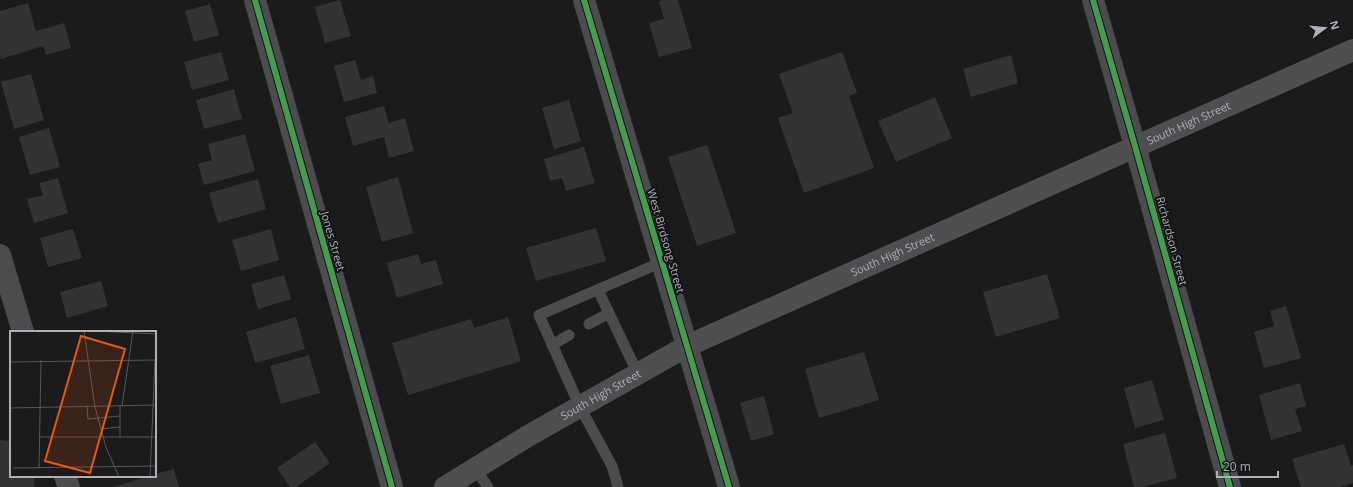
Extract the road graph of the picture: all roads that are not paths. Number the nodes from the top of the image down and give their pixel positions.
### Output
1 (255, 0) edge
2 (584, 0) edge
3 (1093, 0) edge
4 (1353, 50) edge
5 (1136, 146) junction
6 (0, 255) edge
7 (662, 262) junction
8 (598, 290) junction
9 (609, 313) junction
10 (589, 324) dead end
11 (23, 331) edge
12 (569, 335) dead end
13 (552, 344) junction
14 (687, 346) junction
15 (638, 374) junction
16 (580, 407) junction
17 (475, 468) junction
18 (65, 477) edge
19 (69, 487) edge
20 (392, 487) edge
21 (445, 487) edge
22 (488, 487) edge
23 (618, 487) edge
24 (728, 487) edge
25 (1230, 487) edge

1 - 20 street, Jones Street
2 - 7 street, West Birdsong Street
3 - 5 street, Richardson Street
4 - 5 main road, South High Street
5 - 14 main road, South High Street
5 - 25 street, Richardson Street
6 - 11 street
7 - 8 lane
7 - 14 street, West Birdsong Street
8 - 9 lane
8 - 13 lane
9 - 10 lane
9 - 15 lane
12 - 13 lane
13 - 16 lane
14 - 15 main road, South High Street
14 - 24 street, West Birdsong Street
15 - 16 main road, South High Street
16 - 17 main road, South High Street
16 - 23 lane
17 - 21 main road, South High Street
17 - 22 lane
18 - 19 street

